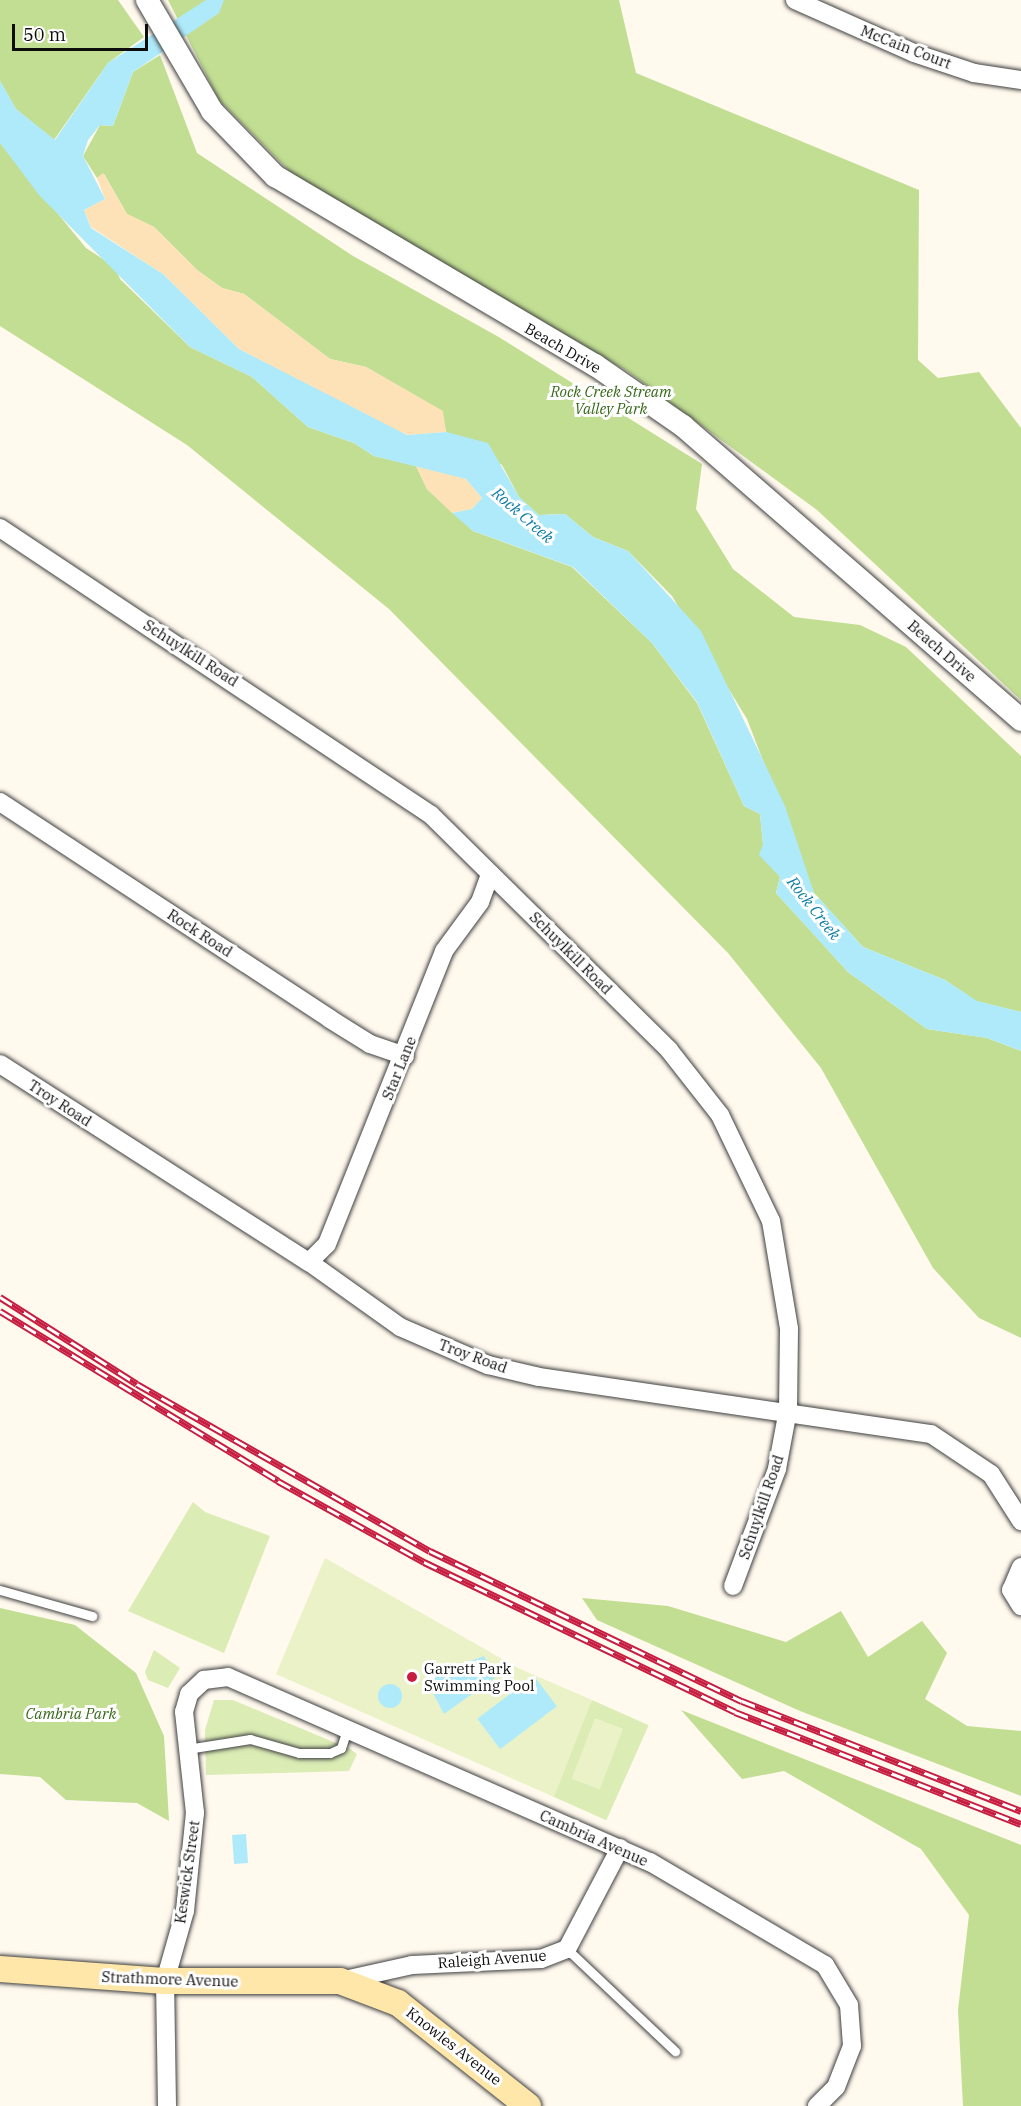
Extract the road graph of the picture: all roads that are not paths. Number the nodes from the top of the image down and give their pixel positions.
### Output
1 (795, 0) edge
2 (152, 10) edge
3 (1021, 80) edge
4 (0, 528) edge
5 (1021, 720) edge
6 (0, 802) edge
7 (490, 874) junction
8 (405, 1056) junction
9 (0, 1064) edge
10 (309, 1262) junction
11 (788, 1410) junction
12 (1021, 1521) edge
13 (1021, 1567) edge
14 (733, 1586) dead end
15 (0, 1590) edge
16 (1021, 1606) edge
17 (92, 1616) dead end
18 (204, 1680) joint
19 (348, 1730) junction
20 (187, 1749) junction
21 (620, 1848) junction
22 (567, 1949) junction
23 (0, 1970) edge
24 (165, 1981) junction
25 (340, 1981) junction
26 (675, 2051) dead end
27 (167, 2106) edge
28 (528, 2106) edge
29 (817, 2106) edge

1 - 3 street, McCain Court
2 - 5 street, Beach Drive
4 - 7 street, Schuylkill Road
6 - 8 street, Rock Road
7 - 8 street, Star Lane
7 - 11 street, Schuylkill Road
8 - 10 street, Star Lane
9 - 10 street, Troy Road
10 - 11 street, Troy Road
11 - 12 street, Troy Road
11 - 14 street, Schuylkill Road
13 - 16 street
15 - 17 lane
18 - 19 street, Cambria Avenue
18 - 20 street, Keswick Street
19 - 20 lane
19 - 21 street, Cambria Avenue
20 - 24 street, Keswick Street
21 - 22 street, Raleigh Avenue
21 - 29 street, Cambria Avenue
22 - 25 street, Raleigh Avenue
22 - 26 lane
23 - 24 main road, Strathmore Avenue
24 - 25 main road, Strathmore Avenue
24 - 27 street, Keswick Street
25 - 28 main road, Knowles Avenue

